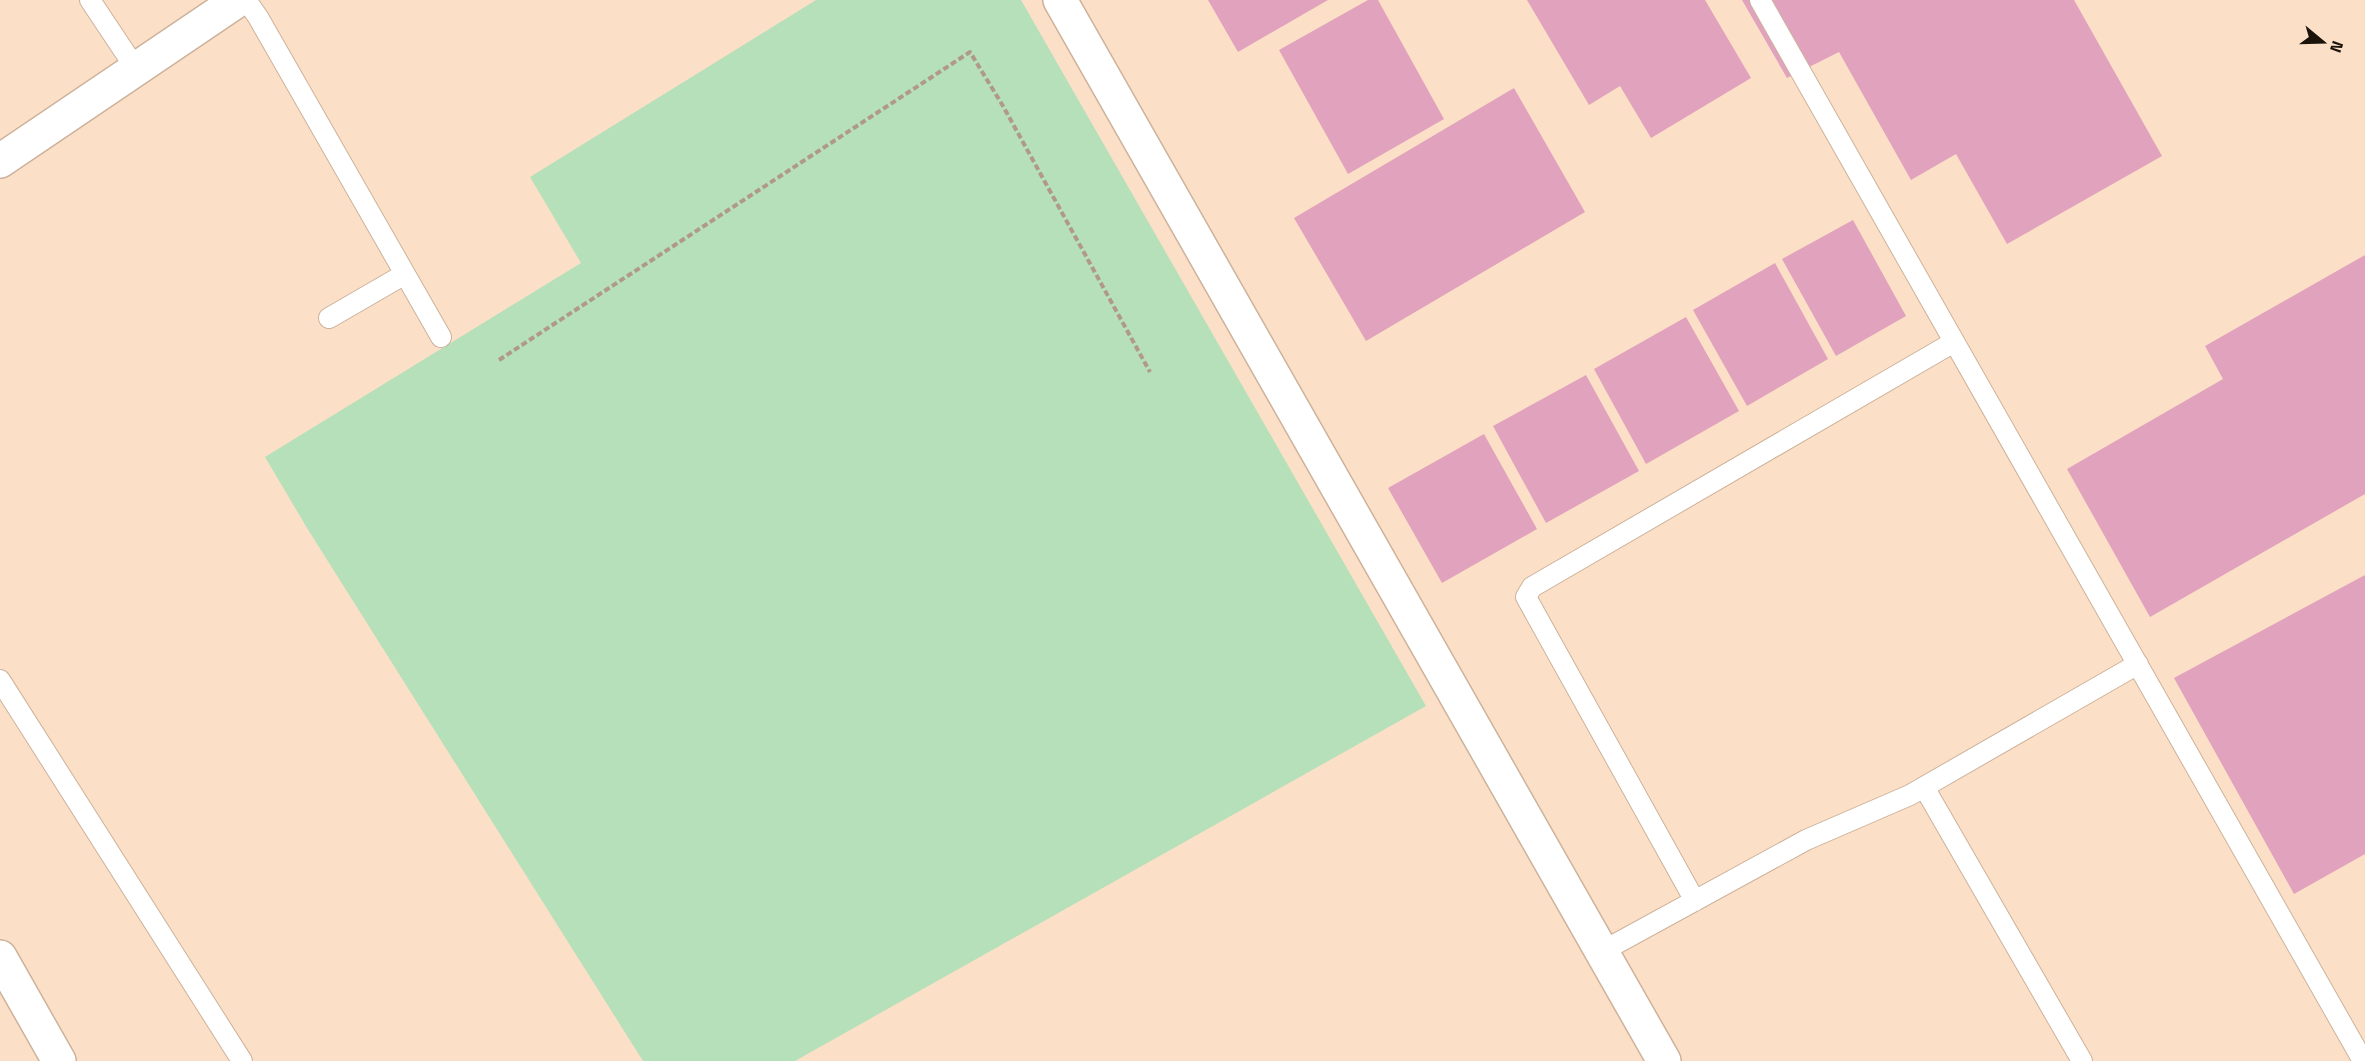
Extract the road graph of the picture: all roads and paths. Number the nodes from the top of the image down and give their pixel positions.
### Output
1 (90, 0) edge
2 (238, 0) edge
3 (246, 0) edge
4 (1060, 0) edge
5 (1760, 0) edge
6 (136, 69) junction
7 (0, 161) edge
8 (405, 274) junction
9 (329, 318) dead end
10 (441, 337) dead end
11 (1954, 342) junction
12 (499, 360) dead end
13 (1150, 372) dead end
14 (2138, 664) junction
15 (0, 680) edge
16 (1924, 787) junction
17 (1695, 901) junction
18 (1601, 952) junction
19 (0, 957) edge
20 (59, 1061) edge
21 (242, 1061) edge
22 (1664, 1061) edge
23 (2082, 1061) edge
24 (2362, 1061) edge

1 - 6 lane
2 - 6 street
3 - 8 lane
4 - 18 street
5 - 11 lane
6 - 7 street
8 - 9 lane
8 - 10 lane
11 - 14 lane
11 - 17 lane
12 - 13 path
14 - 16 lane
14 - 24 lane
15 - 21 lane
16 - 17 lane
16 - 23 lane
17 - 18 lane
18 - 22 street
19 - 20 street

